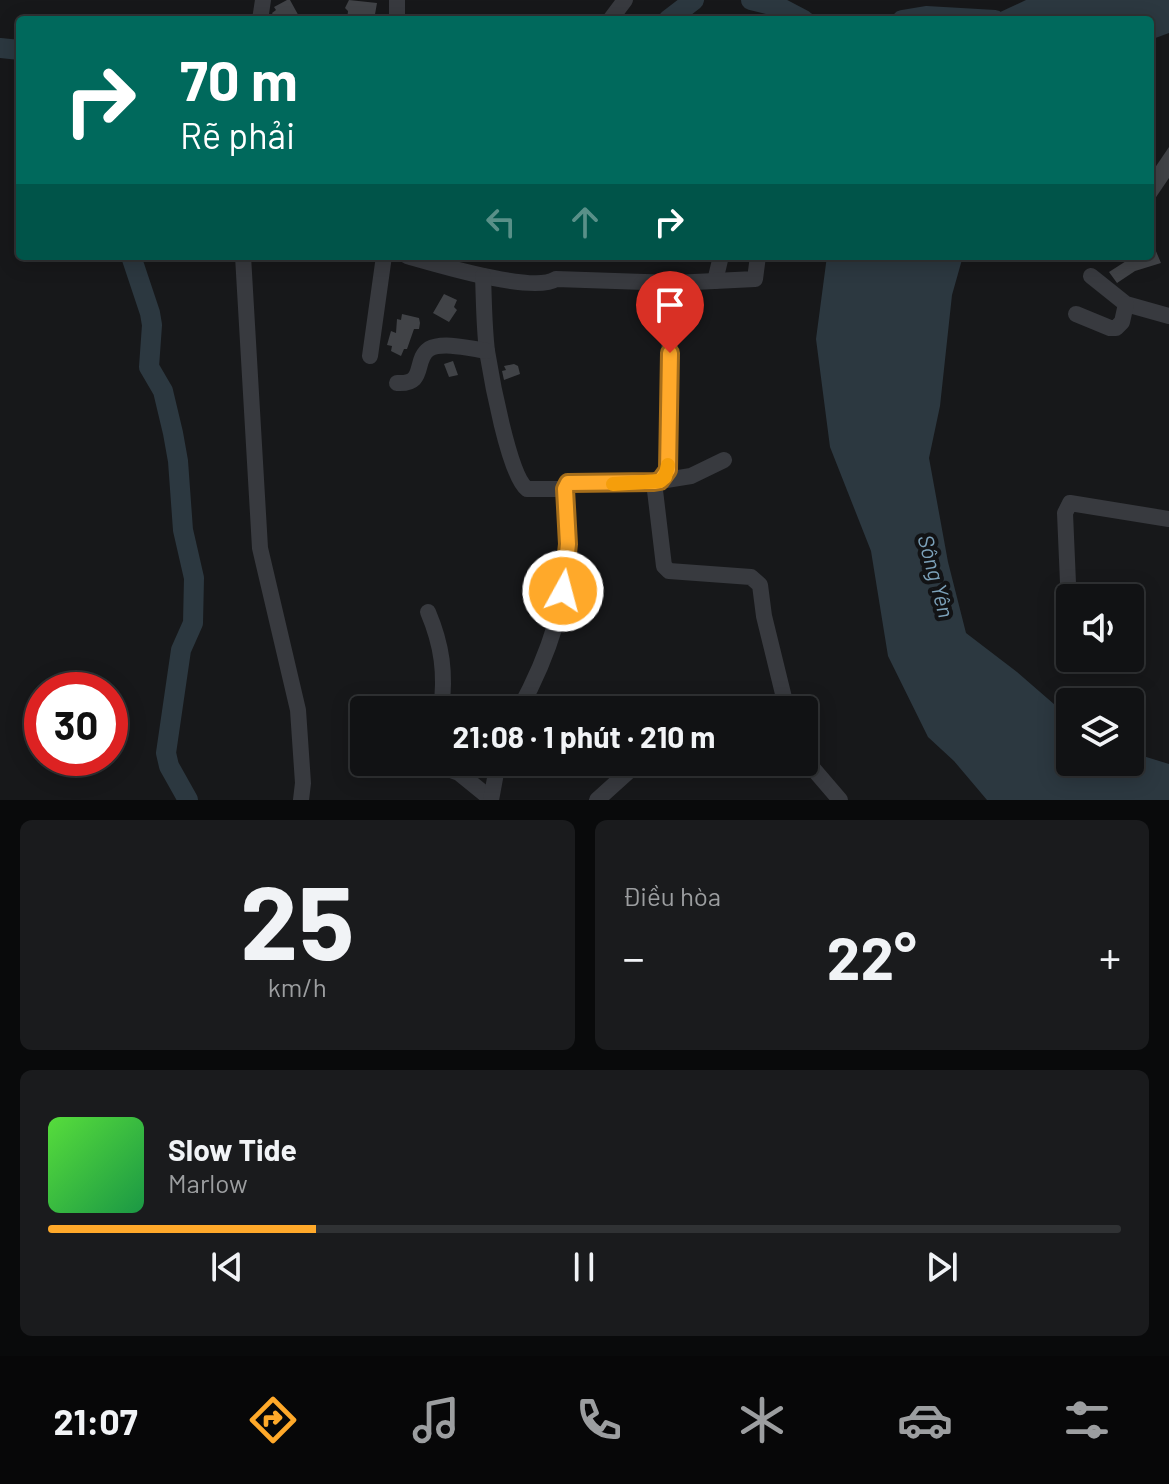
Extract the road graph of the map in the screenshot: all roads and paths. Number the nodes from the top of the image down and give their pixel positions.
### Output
1 (243, 260) edge
2 (383, 260) edge
3 (422, 260) edge
4 (720, 260) edge
5 (757, 260) edge
6 (483, 276) junction
7 (1091, 276) dead end
8 (715, 281) junction
9 (674, 283) junction
10 (1126, 304) junction
11 (1076, 314) dead end
12 (1169, 316) edge
13 (487, 351) junction
14 (370, 356) dead end
15 (397, 383) dead end
16 (724, 460) dead end
17 (657, 482) junction
18 (565, 489) junction
19 (1169, 519) edge
20 (1068, 584) edge
21 (428, 612) dead end
22 (442, 696) edge
23 (527, 696) edge
24 (784, 696) edge
25 (818, 774) edge
26 (463, 776) edge
27 (495, 776) edge
28 (624, 776) edge
29 (301, 800) edge
30 (491, 800) edge
31 (597, 800) edge
32 (840, 800) edge

1 - 29 street
2 - 14 street
3 - 6 street
4 - 8 street
5 - 8 street
6 - 9 street
6 - 13 street
7 - 10 street
8 - 9 street
9 - 17 street
10 - 11 street
10 - 12 street
13 - 15 street
13 - 18 street
16 - 17 street
17 - 18 street
17 - 24 street
18 - 23 street
19 - 20 street
21 - 22 street
25 - 32 street
26 - 30 street
27 - 30 street
28 - 31 street

